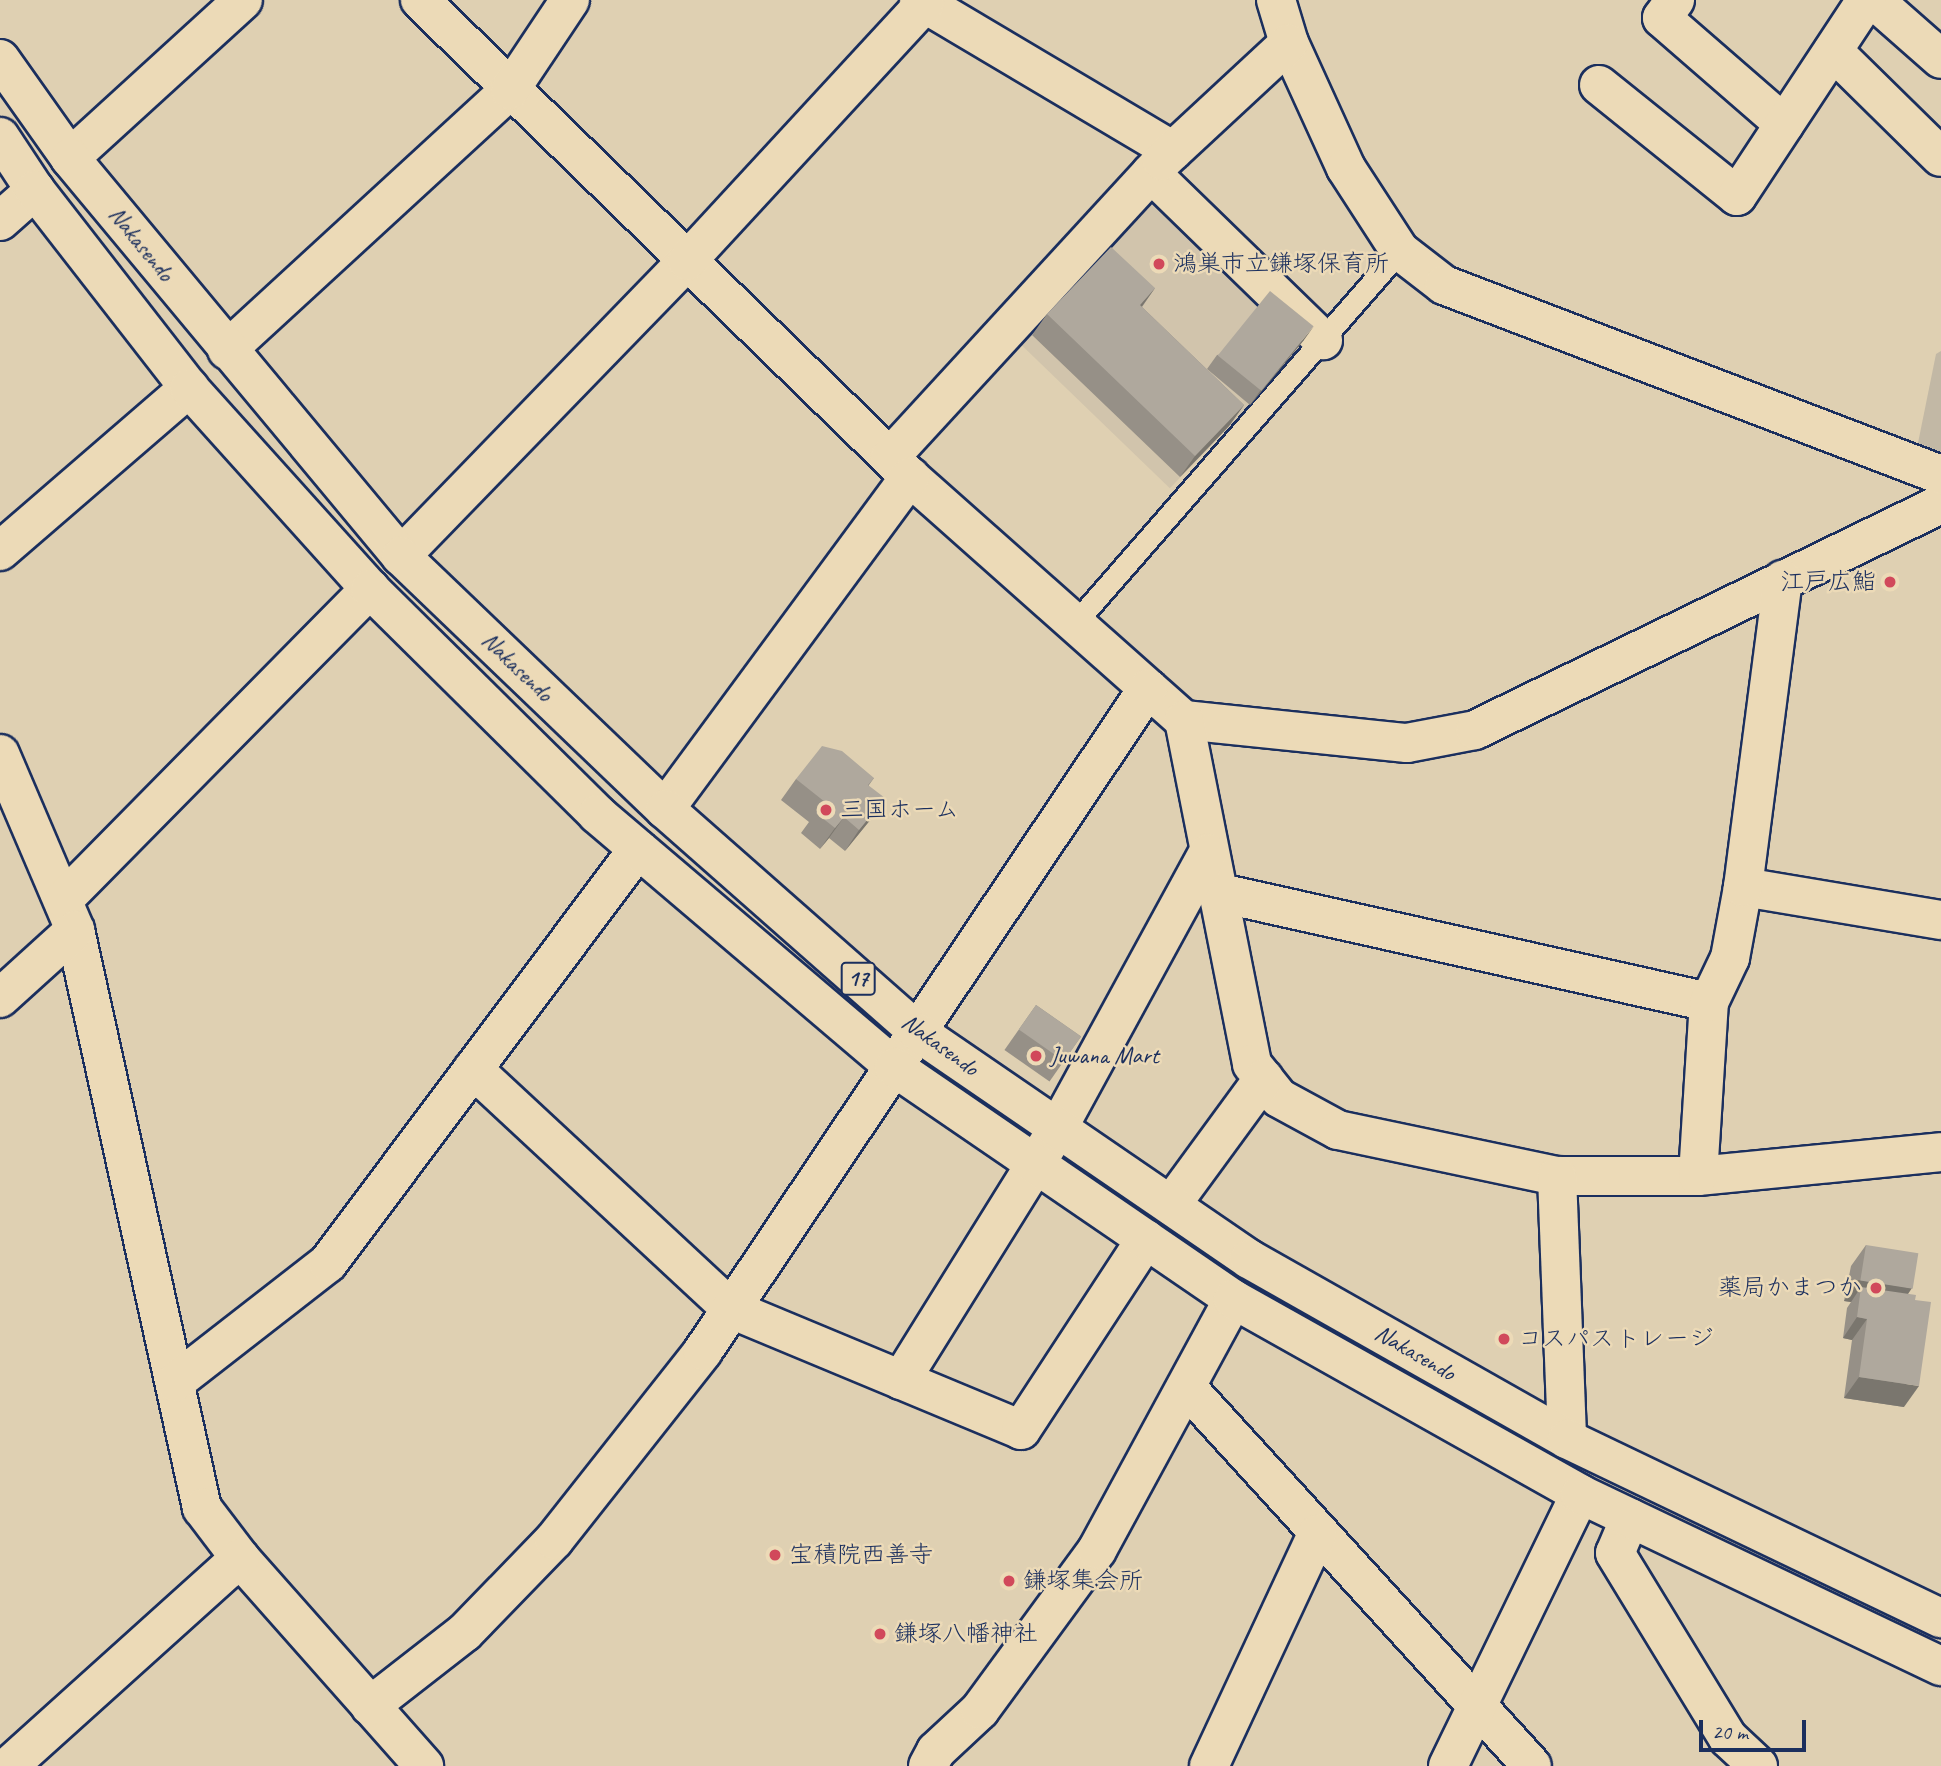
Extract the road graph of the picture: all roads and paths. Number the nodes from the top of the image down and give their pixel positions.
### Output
1 (243, 0) edge
2 (420, 0) edge
3 (570, 0) edge
4 (1276, 0) edge
5 (1675, 0) edge
6 (1866, 0) edge
7 (1874, 0) edge
8 (921, 2) edge
9 (1289, 43) junction
10 (1832, 51) junction
11 (1941, 58) edge
12 (0, 59) edge
13 (1599, 85) dead end
14 (510, 90) junction
15 (1784, 124) junction
16 (0, 137) edge
17 (1941, 157) edge
18 (70, 158) junction
19 (1162, 162) junction
20 (34, 190) junction
21 (0, 220) edge
22 (1400, 251) junction
23 (687, 261) junction
24 (1323, 340) junction
25 (227, 349) junction
26 (189, 388) junction
27 (900, 467) junction
28 (1941, 475) edge
29 (1941, 504) edge
30 (0, 551) edge
31 (401, 556) junction
32 (1783, 580) junction
33 (370, 589) junction
34 (1075, 623) junction
35 (1148, 688) junction
36 (1184, 720) junction
37 (0, 754) edge
38 (665, 809) junction
39 (638, 849) junction
40 (1208, 853) junction
41 (1743, 887) junction
42 (1216, 892) junction
43 (70, 914) junction
44 (1941, 920) edge
45 (0, 998) edge
46 (1709, 1002) junction
47 (919, 1033) junction
48 (894, 1067) junction
49 (473, 1069) junction
50 (1264, 1078) junction
51 (1058, 1128) junction
52 (1941, 1152) edge
53 (1036, 1164) junction
54 (1557, 1176) junction
55 (1698, 1176) junction
56 (1171, 1205) junction
57 (1146, 1240) junction
58 (1233, 1299) junction
59 (731, 1309) junction
60 (901, 1380) junction
61 (175, 1382) junction
62 (1188, 1390) junction
63 (1567, 1439) junction
64 (1580, 1494) junction
65 (1630, 1518) junction
66 (1317, 1534) junction
67 (240, 1558) junction
68 (1940, 1615) edge
69 (1941, 1666) edge
70 (1477, 1705) junction
71 (370, 1706) junction
72 (9, 1766) edge
73 (424, 1766) edge
74 (928, 1766) edge
75 (1209, 1766) edge
76 (1448, 1766) edge
77 (1532, 1766) edge
78 (1758, 1766) edge

1 - 18 main road
2 - 14 main road
3 - 14 main road
4 - 9 main road
5 - 15 main road
6 - 10 main road
7 - 11 main road
8 - 19 main road
8 - 23 main road
9 - 19 main road
9 - 22 main road
10 - 15 main road
10 - 17 main road
12 - 18 main road, Nakasendo / 17
13 - 15 main road
14 - 23 main road
14 - 25 main road
16 - 20 main road, Nakasendo / 17
18 - 25 main road, Nakasendo / 17
19 - 24 main road
19 - 27 main road
20 - 21 main road
20 - 26 main road, Nakasendo / 17
22 - 24 lane
22 - 28 main road
23 - 27 main road
23 - 31 main road
24 - 34 lane
25 - 31 main road, Nakasendo / 17
26 - 30 main road
26 - 33 main road, Nakasendo / 17
27 - 34 main road
27 - 38 main road
29 - 32 main road
31 - 38 main road, Nakasendo / 17
32 - 36 main road
32 - 41 main road
33 - 39 main road, Nakasendo / 17
33 - 43 main road
34 - 35 main road
35 - 36 main road
35 - 47 main road
36 - 40 main road
37 - 43 main road
38 - 47 main road, Nakasendo / 17
39 - 48 main road, Nakasendo / 17
39 - 49 main road
40 - 42 main road
40 - 51 main road
41 - 44 main road
41 - 46 main road
42 - 46 main road
42 - 50 main road
43 - 45 main road
43 - 61 main road
46 - 55 main road
47 - 48 main road
47 - 51 main road, Nakasendo / 17
48 - 53 main road, Nakasendo / 17
48 - 59 main road
49 - 59 main road
49 - 61 main road
50 - 54 main road
50 - 56 main road
51 - 53 main road
51 - 56 main road, Nakasendo / 17
52 - 55 main road
53 - 57 main road, Nakasendo / 17
53 - 60 main road
54 - 55 main road
54 - 63 main road
56 - 63 main road, Nakasendo / 17
57 - 58 main road, Nakasendo / 17
57 - 60 main road
58 - 62 main road
58 - 64 main road, Nakasendo / 17
59 - 60 main road
59 - 71 main road
61 - 67 main road
62 - 66 main road
62 - 74 main road
63 - 68 main road, Nakasendo / 17
64 - 65 main road, Nakasendo / 17
64 - 70 main road
65 - 69 main road, Nakasendo / 17
65 - 78 main road
66 - 70 main road
66 - 75 main road
67 - 71 main road
67 - 72 main road
70 - 76 main road
70 - 77 main road
71 - 73 main road

